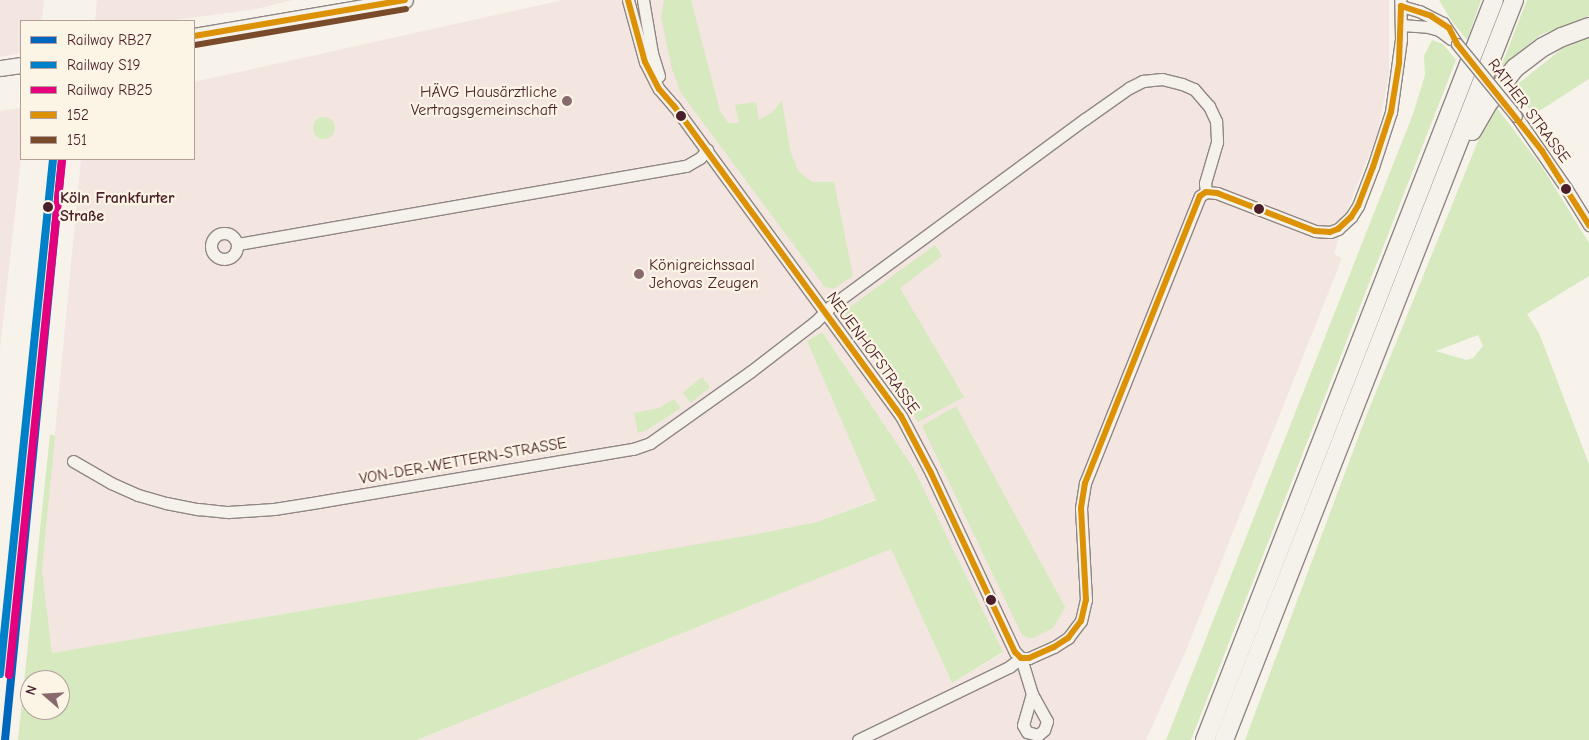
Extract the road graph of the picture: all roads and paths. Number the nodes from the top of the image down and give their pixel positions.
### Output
1 (405, 0) edge
2 (628, 0) edge
3 (643, 0) edge
4 (1494, 0) edge
5 (1514, 0) edge
6 (1400, 3) edge
7 (1402, 25) junction
8 (1589, 27) edge
9 (1447, 31) junction
10 (195, 36) edge
11 (20, 65) edge
12 (0, 68) edge
13 (674, 106) junction
14 (707, 150) junction
15 (1206, 192) junction
16 (1434, 201) junction
17 (1586, 213) edge
18 (1589, 225) edge
19 (238, 244) dead end
20 (824, 311) junction
21 (73, 460) dead end
22 (1021, 658) junction
23 (1032, 694) dead end
24 (858, 740) edge
25 (1205, 740) edge
26 (1224, 740) edge

1 - 10 main road
2 - 13 street, NEUENHOFSTRASSE
3 - 13 street, NEUENHOFSTRASSE
4 - 25 highway
5 - 16 highway
6 - 7 street, RATHER STRASSE
6 - 9 street, RATHER STRASSE
7 - 9 street
7 - 15 street, RATHER STRASSE
8 - 16 highway
9 - 17 street, RATHER STRASSE, bridge
11 - 12 main road
13 - 14 street, NEUENHOFSTRASSE
14 - 19 street
14 - 20 street, NEUENHOFSTRASSE
15 - 20 street, VON-DER-WETTERN-STRASSE
15 - 22 street
16 - 26 highway
17 - 18 street, RATHER STRASSE
20 - 21 street, VON-DER-WETTERN-STRASSE
20 - 22 street, NEUENHOFSTRASSE
22 - 23 street, NEUENHOFSTRASSE
22 - 24 street

